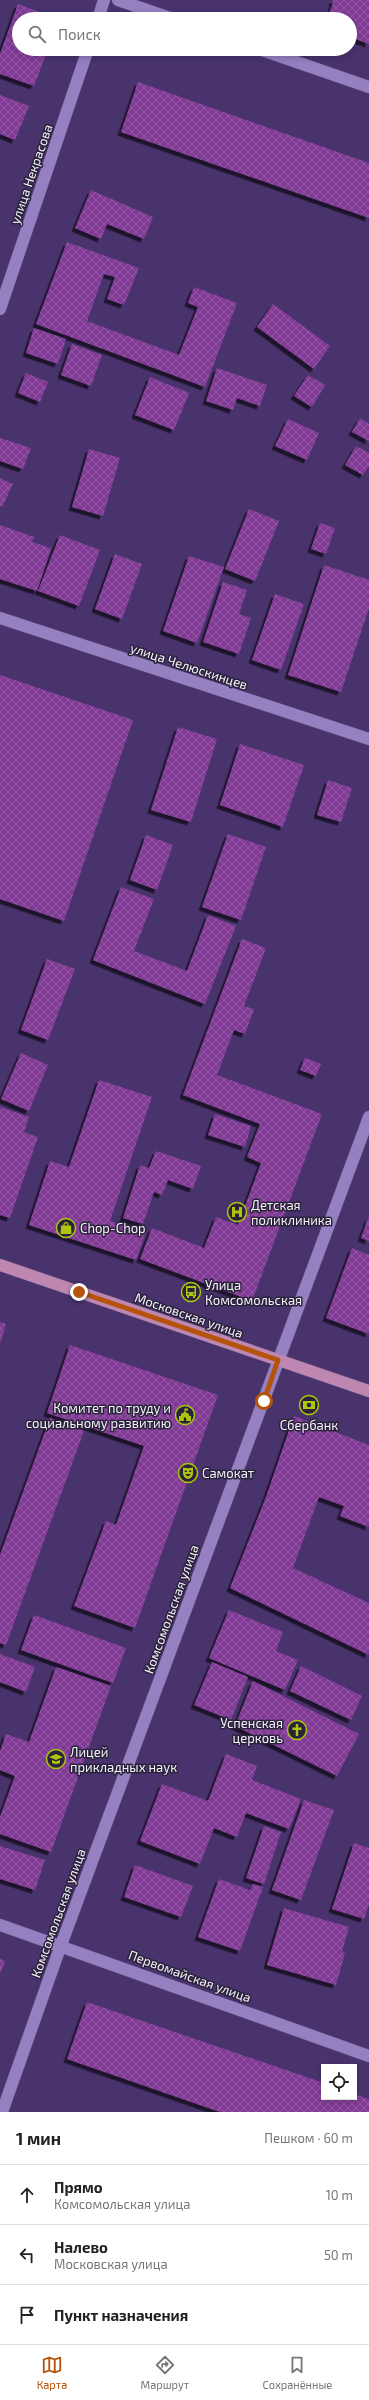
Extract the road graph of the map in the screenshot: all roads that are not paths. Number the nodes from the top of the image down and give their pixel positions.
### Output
1 (104, 0) edge
2 (118, 0) edge
3 (100, 12) edge
4 (153, 12) edge
5 (86, 56) edge
6 (279, 56) edge
7 (369, 87) edge
8 (0, 309) edge
9 (0, 618) edge
10 (369, 740) edge
11 (369, 1117) edge
12 (0, 1265) edge
13 (278, 1360) junction
14 (369, 1391) edge
15 (0, 1925) edge
16 (61, 1945) junction
17 (369, 2056) edge
18 (2, 2112) edge

1 - 3 street
2 - 4 street
5 - 8 street, улица Некрасова
6 - 7 street
9 - 10 street, улица Челюскинцев
11 - 13 street, Комсомольская улица
12 - 13 main road, Московская улица
13 - 14 main road, Московская улица
13 - 16 street, Комсомольская улица
15 - 16 street, Первомайская улица
16 - 17 street, Первомайская улица
16 - 18 street, Комсомольская улица

